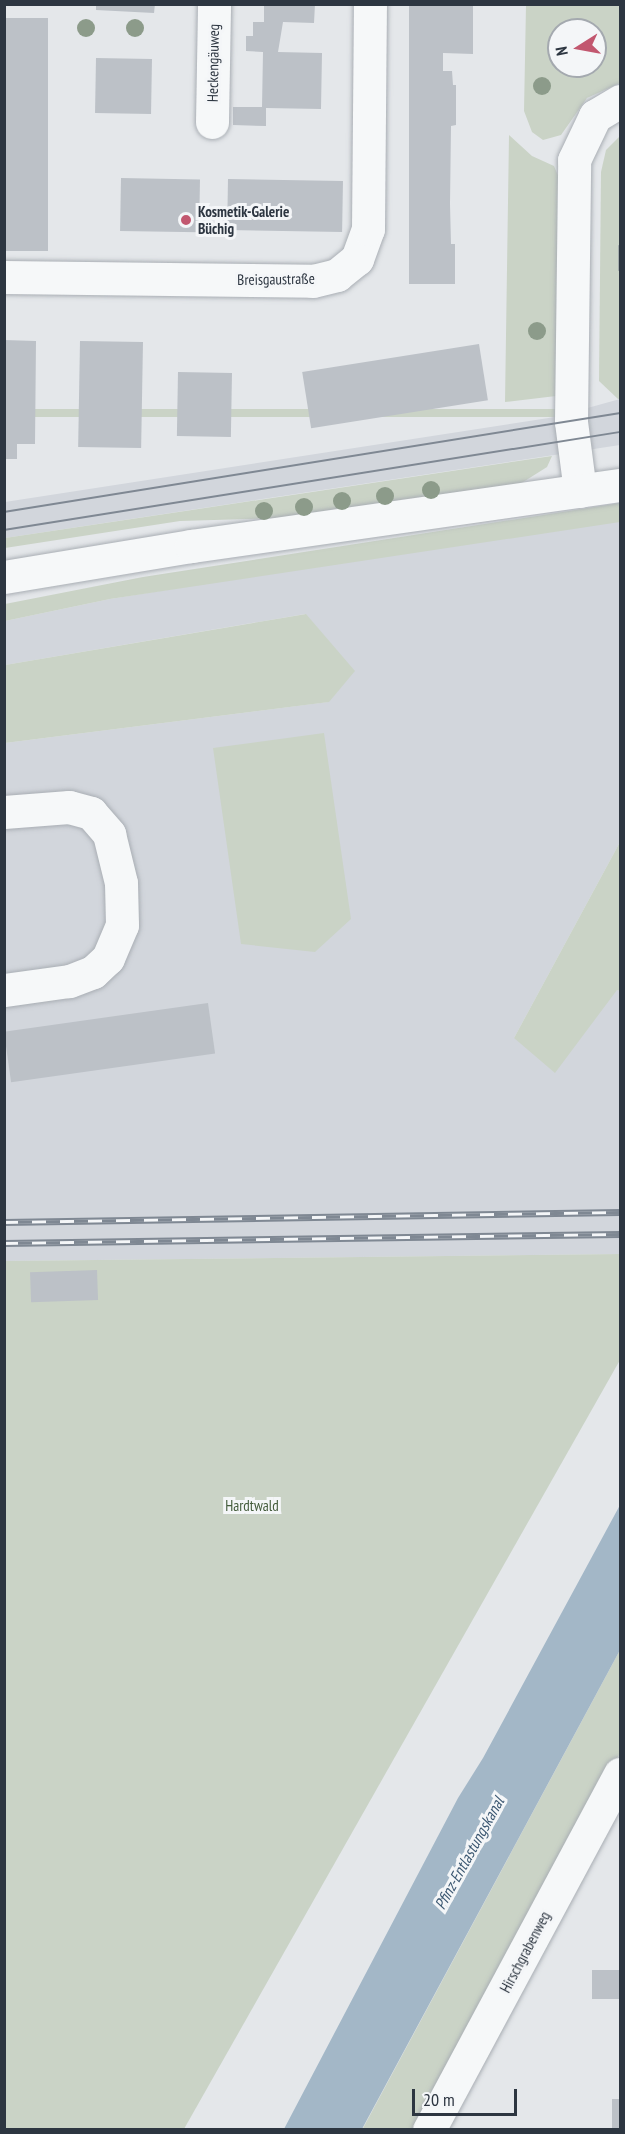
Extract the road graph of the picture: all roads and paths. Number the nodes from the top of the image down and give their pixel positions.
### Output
1 (214, 4) edge
2 (370, 4) edge
3 (621, 101) edge
4 (212, 122) dead end
5 (4, 278) edge
6 (621, 485) edge
7 (580, 491) junction
8 (4, 577) edge
9 (4, 812) edge
10 (4, 990) edge
11 (617, 1788) edge
12 (429, 2130) edge

1 - 4 street, Heckengäuweg
2 - 5 street, Breisgaustraße
3 - 7 street
6 - 7 street
7 - 8 street
9 - 10 street
11 - 12 street, Hirschgrabenweg

